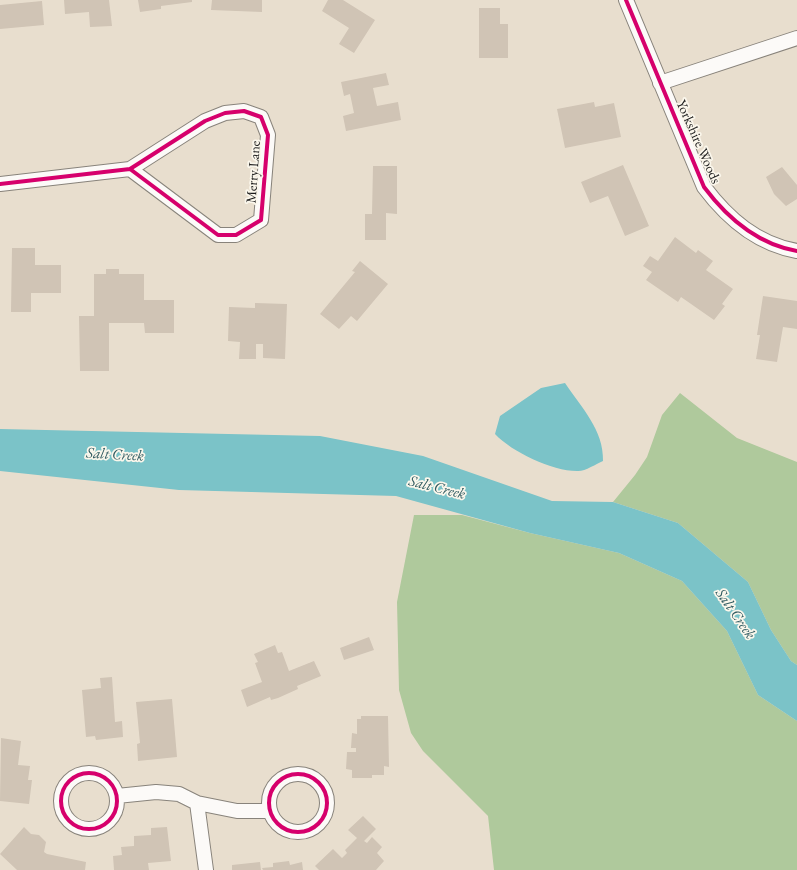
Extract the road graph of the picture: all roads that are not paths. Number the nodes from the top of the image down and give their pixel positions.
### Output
1 (626, 0) edge
2 (797, 38) edge
3 (660, 84) junction
4 (130, 169) junction
5 (0, 184) edge
6 (797, 251) edge
7 (117, 796) junction
8 (197, 803) junction
9 (270, 811) junction
10 (206, 870) edge

1 - 3 street, Yorkshire Woods
2 - 3 street
3 - 6 street, Yorkshire Woods
4 - 4 street, Merry Lane
4 - 5 street, Merry Lane
7 - 7 street
7 - 8 street
8 - 9 street
8 - 10 street
9 - 9 street

